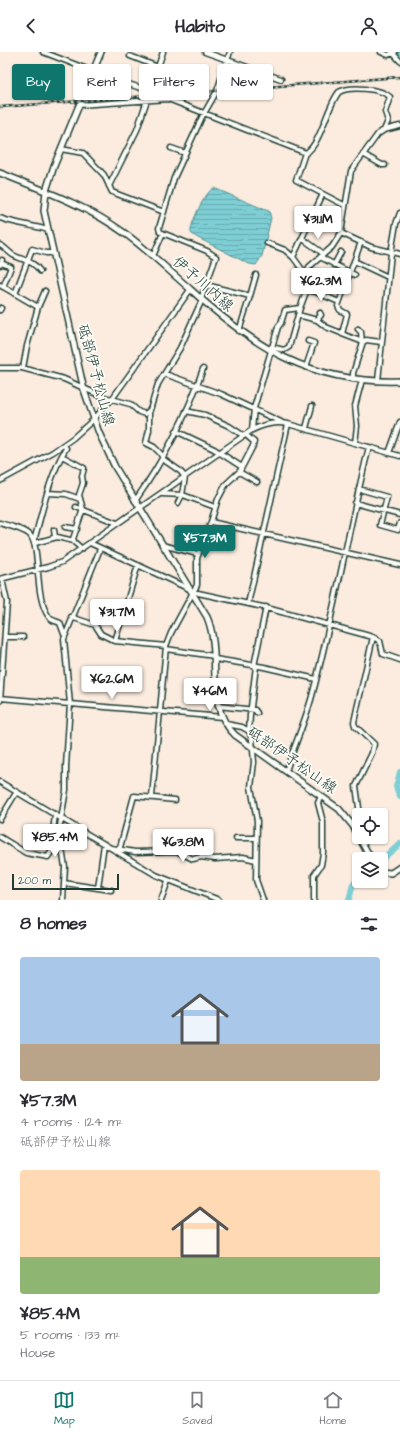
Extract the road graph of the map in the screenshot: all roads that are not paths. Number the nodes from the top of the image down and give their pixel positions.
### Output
1 (43, 52) edge
2 (101, 52) edge
3 (163, 52) edge
4 (205, 52) edge
5 (230, 52) edge
6 (381, 52) edge
7 (394, 52) edge
8 (130, 56) dead end
9 (400, 60) edge
10 (226, 61) junction
11 (73, 64) edge
12 (96, 64) edge
13 (150, 64) edge
14 (159, 64) edge
15 (282, 80) dead end
16 (82, 100) edge
17 (147, 100) joint
18 (170, 100) edge
19 (80, 105) junction
20 (204, 114) junction
21 (400, 126) edge
22 (384, 130) junction
23 (171, 148) dead end
24 (61, 149) junction
25 (185, 153) junction
26 (305, 153) junction
27 (363, 154) junction
28 (385, 165) dead end
29 (0, 173) edge
30 (109, 186) junction
31 (46, 192) junction
32 (322, 196) junction
33 (344, 206) junction
34 (164, 212) junction
35 (400, 213) edge
36 (0, 218) edge
37 (48, 230) junction
38 (163, 233) junction
39 (341, 233) junction
40 (303, 239) junction
41 (361, 242) junction
42 (267, 243) dead end
43 (0, 245) edge
44 (341, 252) dead end
45 (53, 253) junction
46 (391, 253) junction
47 (400, 254) edge
48 (322, 255) junction
49 (153, 256) junction
50 (293, 257) junction
51 (27, 261) junction
52 (354, 261) junction
53 (1, 262) edge
54 (334, 265) junction
55 (40, 271) dead end
56 (307, 272) junction
57 (318, 272) dead end
58 (349, 273) junction
59 (256, 275) dead end
60 (355, 275) dead end
61 (388, 277) junction
62 (206, 284) junction
63 (345, 284) junction
64 (1, 286) edge
65 (190, 290) junction
66 (307, 290) junction
67 (45, 291) dead end
68 (314, 291) junction
69 (15, 294) junction
70 (250, 296) junction
71 (202, 300) junction
72 (339, 302) junction
73 (38, 307) junction
74 (300, 308) junction
75 (320, 313) dead end
76 (298, 315) junction
77 (317, 320) junction
78 (358, 329) dead end
79 (238, 330) junction
80 (341, 333) junction
81 (308, 341) dead end
82 (362, 342) junction
83 (381, 342) junction
84 (271, 349) junction
85 (306, 367) junction
86 (0, 368) edge
87 (23, 368) junction
88 (203, 369) dead end
89 (165, 374) junction
90 (353, 379) junction
91 (362, 380) junction
92 (378, 381) junction
93 (400, 381) edge
94 (197, 386) junction
95 (84, 390) junction
96 (112, 399) junction
97 (312, 406) dead end
98 (254, 408) junction
99 (186, 411) junction
100 (149, 412) junction
101 (94, 420) junction
102 (282, 422) junction
103 (400, 422) edge
104 (288, 424) junction
105 (306, 428) junction
106 (252, 430) junction
107 (176, 431) junction
108 (245, 435) junction
109 (355, 443) junction
110 (64, 445) junction
111 (370, 448) junction
112 (220, 453) junction
113 (389, 453) junction
114 (62, 456) junction
115 (400, 456) edge
116 (162, 458) junction
117 (242, 467) junction
118 (239, 472) junction
119 (185, 478) junction
120 (0, 481) edge
121 (257, 482) dead end
122 (359, 488) junction
123 (47, 493) junction
124 (161, 494) junction
125 (182, 495) junction
126 (80, 499) junction
127 (135, 501) junction
128 (178, 503) dead end
129 (355, 503) junction
130 (76, 507) dead end
131 (215, 507) junction
132 (139, 508) junction
133 (83, 510) junction
134 (384, 511) junction
135 (400, 515) edge
136 (211, 522) junction
137 (400, 522) edge
138 (0, 523) edge
139 (117, 523) junction
140 (65, 527) dead end
141 (77, 529) junction
142 (54, 530) dead end
143 (263, 534) junction
144 (55, 538) junction
145 (74, 541) junction
146 (34, 542) junction
147 (90, 543) junction
148 (162, 545) junction
149 (82, 548) junction
150 (100, 548) junction
151 (345, 553) junction
152 (198, 554) junction
153 (400, 565) edge
154 (138, 566) junction
155 (36, 570) junction
156 (1, 579) edge
157 (192, 591) junction
158 (248, 604) junction
159 (266, 607) junction
160 (72, 617) junction
161 (329, 624) junction
162 (65, 636) junction
163 (5, 637) junction
164 (23, 637) dead end
165 (373, 637) junction
166 (115, 641) junction
167 (166, 647) junction
168 (214, 658) junction
169 (400, 660) edge
170 (2, 662) edge
171 (255, 666) junction
172 (316, 680) junction
173 (0, 698) edge
174 (0, 701) edge
175 (70, 704) junction
176 (218, 706) junction
177 (251, 709) junction
178 (160, 712) junction
179 (257, 714) dead end
180 (222, 717) junction
181 (226, 724) junction
182 (250, 730) junction
183 (253, 748) junction
184 (286, 771) junction
185 (0, 782) edge
186 (16, 792) junction
187 (321, 796) junction
188 (152, 797) junction
189 (175, 800) dead end
190 (359, 808) edge
191 (55, 814) junction
192 (60, 817) junction
193 (0, 819) edge
194 (352, 824) edge
195 (0, 836) edge
196 (236, 838) dead end
197 (256, 838) junction
198 (104, 844) junction
199 (119, 851) junction
200 (256, 860) junction
201 (400, 867) edge
202 (388, 873) edge
203 (168, 881) junction
204 (64, 882) junction
205 (98, 888) junction
206 (111, 890) dead end
207 (63, 900) edge
208 (161, 900) edge
209 (217, 900) edge
210 (262, 900) edge
211 (314, 900) edge

1 - 11 street
2 - 12 main road, 砥部伊予松山線
3 - 14 street
4 - 10 street
5 - 10 street
6 - 7 street
7 - 9 street
8 - 13 street
10 - 15 street
10 - 20 street
16 - 19 main road, 砥部伊予松山線
17 - 19 street
17 - 30 street
18 - 20 street
19 - 24 main road, 砥部伊予松山線
20 - 25 street
20 - 26 street
21 - 22 street
22 - 26 street
22 - 27 street
23 - 25 street
24 - 30 street
24 - 31 main road, 砥部伊予松山線
25 - 34 street
26 - 32 street
27 - 28 street
27 - 33 street
29 - 31 main road, 伊予川内線
30 - 34 street
31 - 37 main road, 砥部伊予松山線
31 - 49 main road, 伊予川内線
32 - 33 street
32 - 40 street
33 - 39 street
34 - 38 street
35 - 46 street
36 - 37 street
37 - 45 main road, 砥部伊予松山線
38 - 49 street
38 - 62 street
39 - 41 street
39 - 48 street
40 - 48 street
40 - 50 street
41 - 46 street
41 - 52 street
42 - 50 street
43 - 51 street
44 - 54 street
45 - 51 street
45 - 95 main road, 砥部伊予松山線
46 - 47 street
46 - 61 street
48 - 54 street
48 - 56 street
49 - 65 main road, 伊予川内線
50 - 56 street
51 - 55 street
51 - 69 street
52 - 58 street
52 - 61 street
53 - 64 street
54 - 58 street
56 - 57 street
56 - 66 street
58 - 60 street
58 - 63 street
59 - 70 street
61 - 83 street
62 - 70 street
62 - 71 street
63 - 68 street
63 - 72 street
64 - 69 street
65 - 71 main road, 伊予川内線
65 - 96 street
66 - 68 street
66 - 74 street
67 - 73 street
68 - 72 street
69 - 73 street
70 - 79 street
71 - 79 main road, 伊予川内線
71 - 89 street
72 - 80 street
73 - 87 street
74 - 76 street
74 - 84 street
75 - 77 street
76 - 77 street
76 - 84 street
77 - 80 street
78 - 82 street
79 - 84 main road, 伊予川内線
80 - 82 street
81 - 85 street
82 - 83 street
82 - 90 street
83 - 92 street
84 - 85 main road, 伊予川内線
84 - 98 street
85 - 90 main road, 伊予川内線
86 - 87 street
87 - 95 street
88 - 94 street
89 - 94 street
89 - 100 street
90 - 91 main road, 伊予川内線
91 - 92 main road, 伊予川内線
91 - 109 street
92 - 93 main road, 伊予川内線
94 - 98 street
94 - 99 street
95 - 96 street
95 - 101 main road, 砥部伊予松山線
96 - 100 street
96 - 101 street
97 - 105 street
98 - 102 street
98 - 106 street
99 - 107 street
99 - 108 street
100 - 116 street
101 - 110 street
101 - 127 main road, 砥部伊予松山線
102 - 104 street
102 - 106 street
103 - 113 street
104 - 105 street
104 - 143 street
105 - 109 street
106 - 108 street
107 - 112 street
107 - 116 street
108 - 112 street
108 - 117 street
109 - 111 street
110 - 114 street
110 - 120 street
111 - 113 street
111 - 122 street
112 - 117 street
112 - 119 street
113 - 115 street
114 - 123 street
114 - 126 street
116 - 119 street
116 - 127 street
117 - 118 street
118 - 121 street
118 - 131 street
119 - 124 street
119 - 125 street
122 - 129 street
122 - 134 street
123 - 126 street
123 - 146 street
124 - 125 street
124 - 132 street
125 - 128 street
125 - 131 street
126 - 133 street
127 - 132 main road, 砥部伊予松山線
129 - 134 street
129 - 151 street
130 - 133 street
131 - 136 street
132 - 139 street
132 - 148 main road, 砥部伊予松山線
133 - 139 street
133 - 141 street
134 - 135 street
134 - 137 street
136 - 143 street
136 - 152 street
138 - 146 street
139 - 147 street
140 - 141 street
141 - 145 street
142 - 144 street
143 - 151 street
143 - 158 street
144 - 145 street
144 - 146 street
145 - 149 street
146 - 155 street
147 - 149 street
147 - 150 street
148 - 152 street
148 - 157 main road, 砥部伊予松山線
149 - 155 street
150 - 154 street
150 - 160 street
151 - 153 street
151 - 161 street
152 - 157 street
154 - 157 street
154 - 166 street
155 - 156 street
155 - 162 street
156 - 163 street
157 - 158 street
157 - 167 street
157 - 168 main road, 砥部伊予松山線
158 - 159 street
159 - 161 street
159 - 171 street
160 - 162 street
160 - 166 street
161 - 165 street
161 - 172 street
162 - 175 street
163 - 164 street
163 - 170 street
165 - 169 street
165 - 190 street
166 - 167 street
167 - 168 street
167 - 178 street
168 - 171 street
168 - 176 main road, 砥部伊予松山線
170 - 173 street
171 - 172 street
171 - 177 street
172 - 184 street
173 - 174 street
173 - 175 street
175 - 178 street
175 - 192 street
176 - 177 street
176 - 180 main road, 砥部伊予松山線
177 - 179 street
177 - 182 street
178 - 180 street
178 - 188 street
180 - 181 main road, 砥部伊予松山線
181 - 182 street
181 - 183 main road, 砥部伊予松山線
182 - 183 street
183 - 184 main road, 砥部伊予松山線
183 - 197 street
184 - 187 main road, 砥部伊予松山線
185 - 186 street
186 - 191 street
186 - 193 street
187 - 194 main road, 砥部伊予松山線
187 - 211 street
188 - 189 street
188 - 199 street
191 - 192 street
191 - 195 street
192 - 198 street
192 - 204 street
196 - 197 street
197 - 200 street
198 - 199 street
198 - 205 street
199 - 200 street
199 - 203 street
200 - 210 street
201 - 202 main road
203 - 208 street
203 - 209 street
204 - 205 street
204 - 207 street
205 - 206 street

